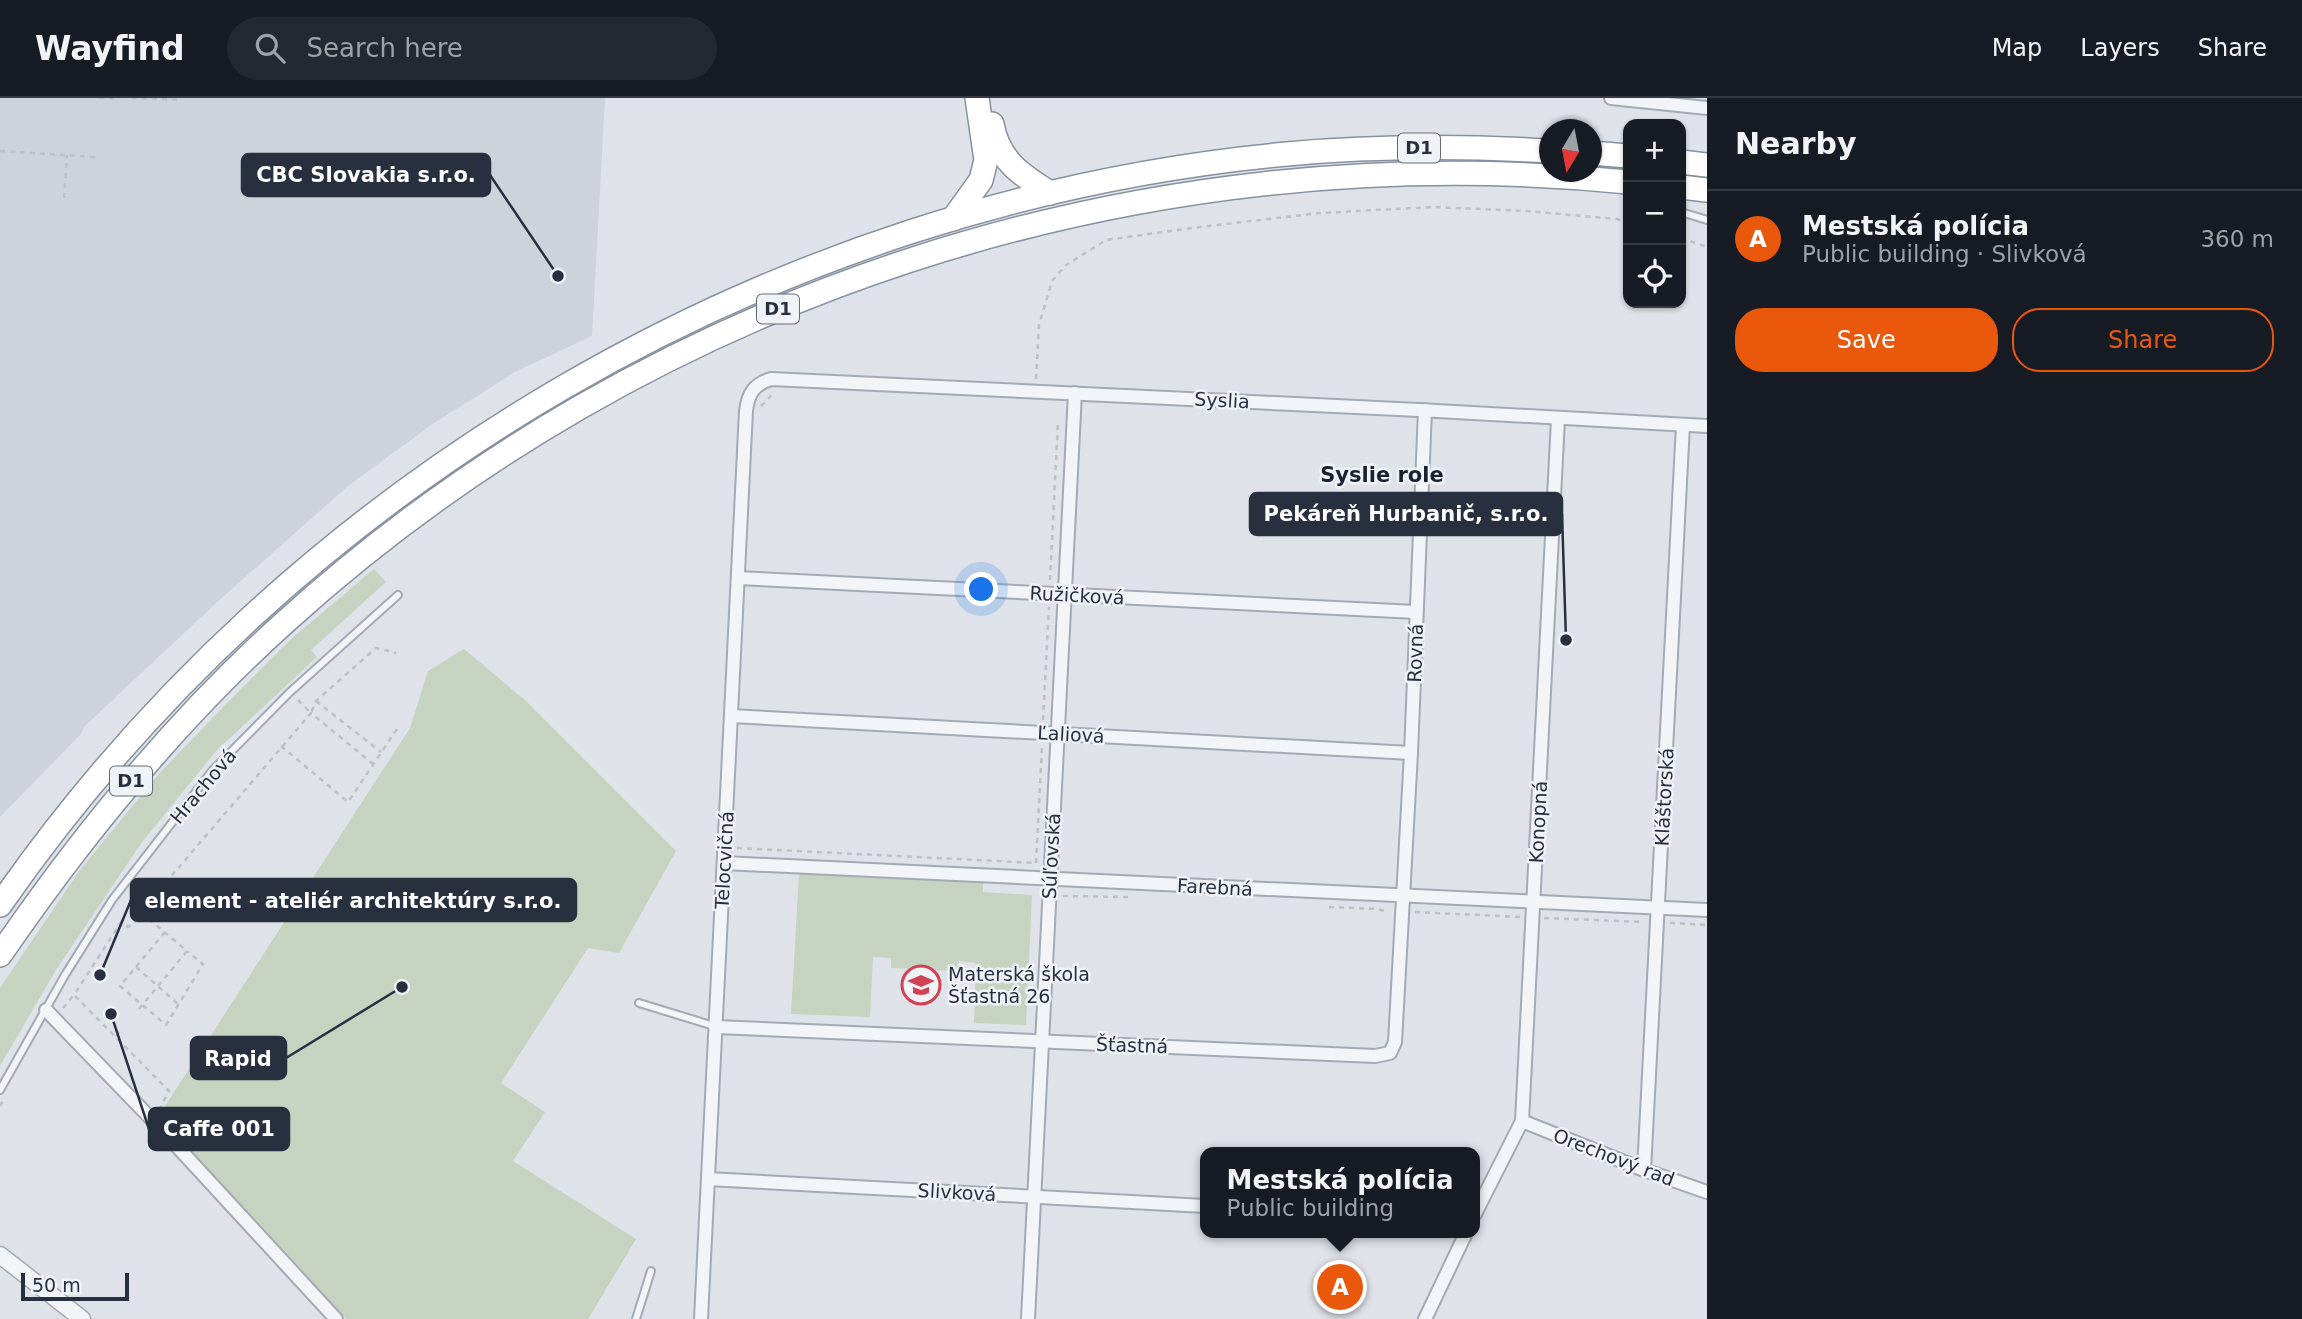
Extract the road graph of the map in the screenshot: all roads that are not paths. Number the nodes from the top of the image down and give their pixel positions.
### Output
1 (977, 98) edge
2 (988, 98) edge
3 (1611, 98) edge
4 (1707, 108) edge
5 (1539, 151) edge
6 (1602, 154) edge
7 (1623, 156) edge
8 (1686, 163) edge
9 (1707, 165) edge
10 (1621, 184) edge
11 (1686, 188) edge
12 (1707, 190) edge
13 (1050, 193) junction
14 (1686, 214) edge
15 (953, 219) junction
16 (1707, 220) edge
17 (1074, 393) junction
18 (752, 405) joint
19 (1425, 410) junction
20 (1558, 418) junction
21 (1683, 425) junction
22 (1707, 426) edge
23 (738, 578) junction
24 (1064, 594) junction
25 (398, 595) dead end
26 (1416, 612) junction
27 (731, 716) junction
28 (1057, 734) junction
29 (1410, 753) junction
30 (724, 863) junction
31 (1050, 879) junction
32 (1403, 896) junction
33 (1534, 902) junction
34 (0, 905) edge
35 (1658, 908) junction
36 (1707, 910) edge
37 (0, 955) edge
38 (639, 1003) dead end
39 (46, 1010) junction
40 (716, 1027) junction
41 (1042, 1041) junction
42 (0, 1090) edge
43 (1522, 1121) junction
44 (1644, 1170) junction
45 (708, 1179) junction
46 (1707, 1192) edge
47 (1034, 1197) junction
48 (1480, 1204) edge
49 (1200, 1206) edge
50 (1464, 1238) edge
51 (0, 1255) edge
52 (651, 1271) dead end
53 (82, 1319) edge
54 (335, 1319) edge
55 (636, 1319) edge
56 (701, 1319) edge
57 (1028, 1319) edge
58 (1425, 1319) edge

1 - 15 highway
2 - 13 highway
3 - 4 street
5 - 13 highway, D1
6 - 7 highway
8 - 9 highway
10 - 37 highway, D1
11 - 12 highway
13 - 15 highway, D1
14 - 16 lane
15 - 34 highway, D1
17 - 18 street, Syslia
17 - 19 street, Syslia
17 - 24 street, Súľovská
18 - 23 street, Telocvičná
19 - 20 street, Syslia
19 - 26 street, Rovná
20 - 21 street, Syslia
20 - 33 street, Konopná
21 - 22 street, Syslia
21 - 35 street, Kláštorská
23 - 24 street, Ružičková
23 - 27 street, Telocvičná
24 - 26 street, Ružičková
24 - 28 street, Súľovská
25 - 39 lane, Hrachová
26 - 29 street, Rovná
27 - 28 street, Ľaliová
27 - 30 street, Telocvičná
28 - 29 street, Ľaliová
28 - 31 street, Súľovská
29 - 32 street, Rovná
30 - 31 street, Farebná
30 - 40 street, Telocvičná
31 - 32 street, Farebná
31 - 41 street, Súľovská
32 - 33 street, Farebná
32 - 41 street, Šťastná
33 - 35 street, Farebná
33 - 43 street, Konopná
35 - 36 street, Farebná
35 - 44 street, Kláštorská
38 - 40 lane
39 - 42 lane, Hrachová
39 - 54 street
40 - 41 street, Šťastná
40 - 45 street, Telocvičná
41 - 47 street, Súľovská
43 - 44 street, Orechový rad
43 - 48 street, Konopná
44 - 46 street, Orechový rad
45 - 47 street, Slivková
45 - 56 street, Telocvičná
47 - 49 street, Slivková
47 - 57 street, Súľovská
50 - 58 street
51 - 53 street
52 - 55 lane

